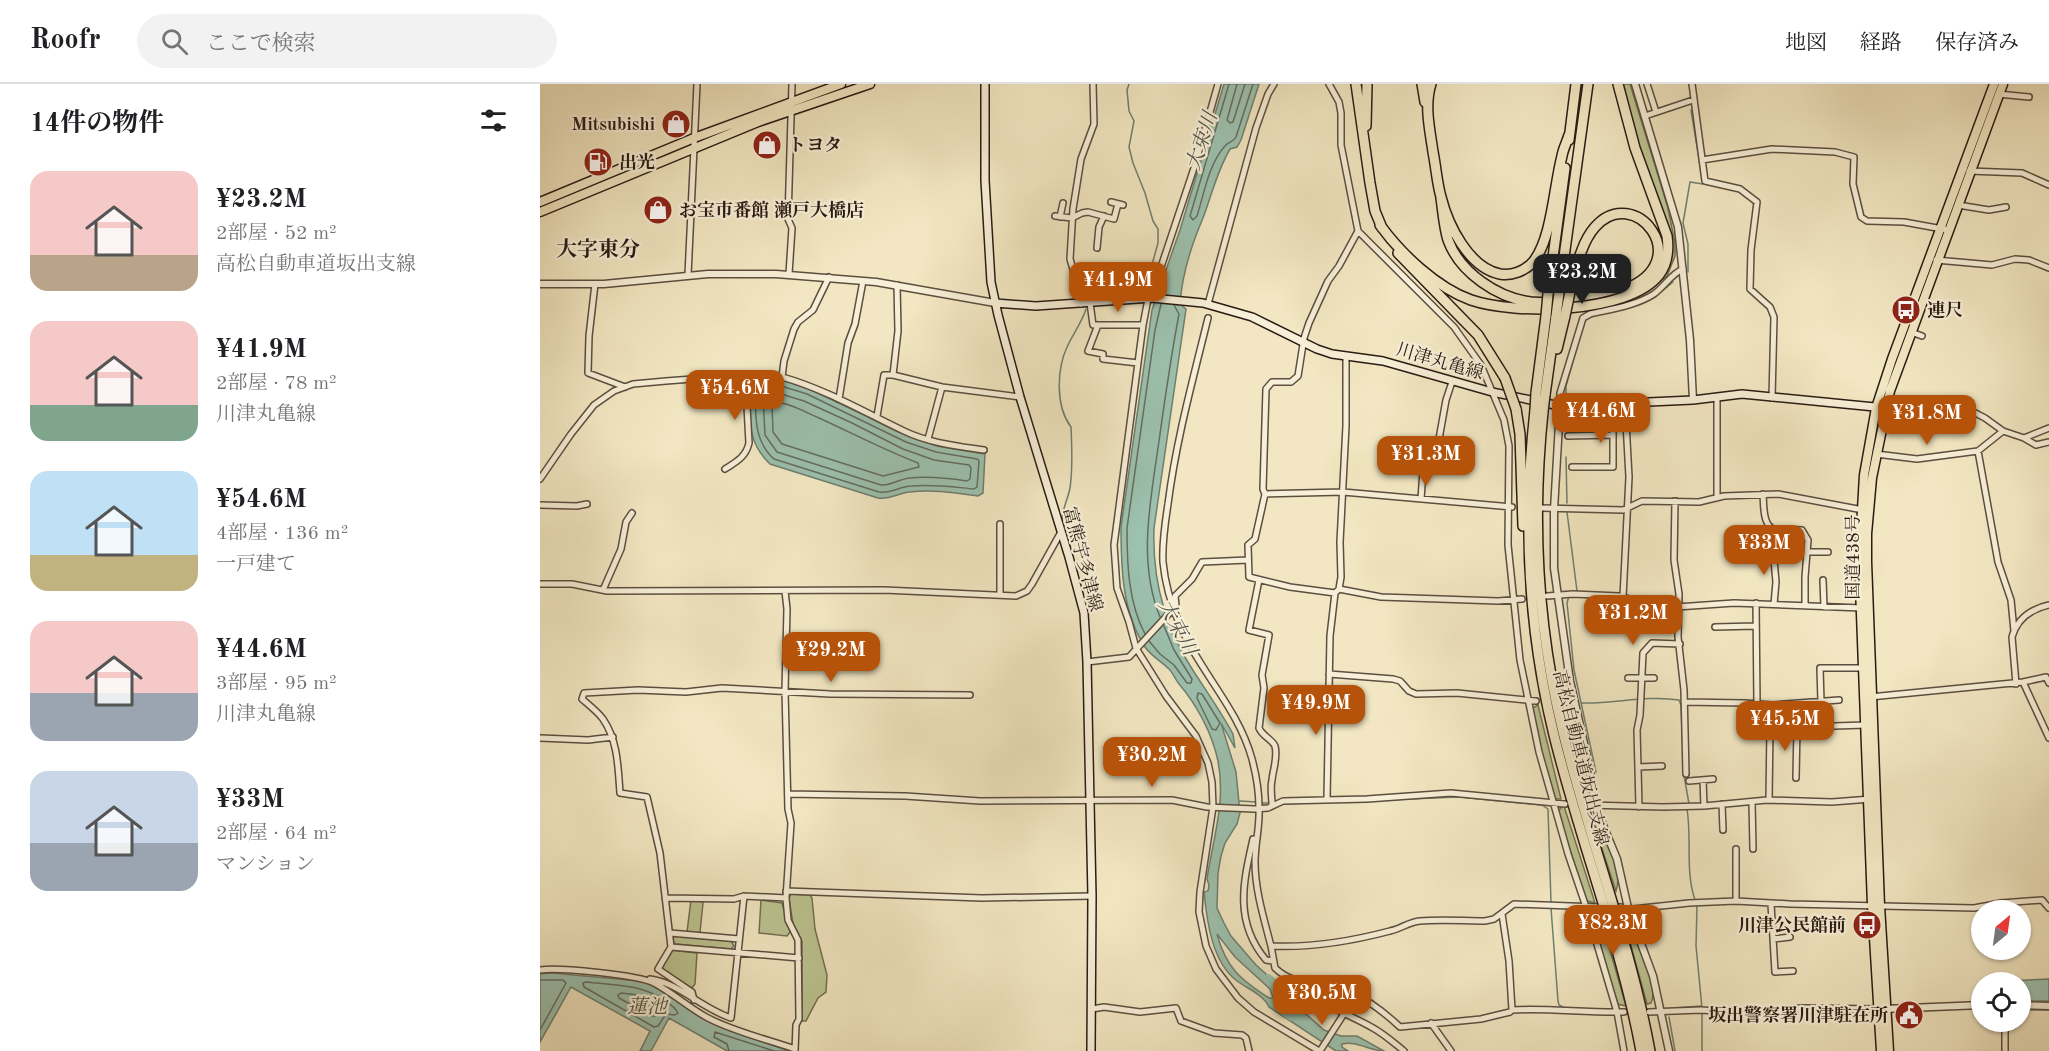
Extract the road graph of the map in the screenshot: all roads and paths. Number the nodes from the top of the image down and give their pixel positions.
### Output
1 (697, 84) edge
2 (792, 84) edge
3 (841, 84) edge
4 (870, 84) edge
5 (985, 84) edge
6 (1093, 84) edge
7 (1213, 84) edge
8 (1218, 84) edge
9 (1274, 84) edge
10 (1329, 84) edge
11 (1356, 84) edge
12 (1367, 84) edge
13 (1422, 84) edge
14 (1431, 84) edge
15 (1576, 84) edge
16 (1587, 84) edge
17 (1618, 84) edge
18 (1635, 84) edge
19 (1647, 84) edge
20 (1692, 84) edge
21 (1994, 84) edge
22 (2003, 84) edge
23 (1216, 91) junction
24 (1998, 94) junction
25 (2029, 97) dead end
26 (1693, 100) junction
27 (793, 105) junction
28 (1656, 112) junction
29 (1645, 116) junction
30 (1569, 135) junction
31 (1431, 139) junction
32 (694, 142) junction
33 (1365, 152) junction
34 (1702, 160) junction
35 (1966, 171) junction
36 (2049, 185) edge
37 (1441, 198) junction
38 (540, 202) edge
39 (1063, 203) dead end
40 (1117, 204) dead end
41 (1958, 205) junction
42 (2006, 207) dead end
43 (540, 212) edge
44 (1104, 216) junction
45 (1074, 217) junction
46 (1380, 225) junction
47 (1944, 229) junction
48 (1358, 231) junction
49 (1097, 248) dead end
50 (1933, 260) junction
51 (2049, 268) edge
52 (1683, 269) junction
53 (789, 274) junction
54 (688, 275) junction
55 (830, 277) junction
56 (863, 280) junction
57 (540, 284) edge
58 (595, 284) junction
59 (897, 285) junction
60 (1150, 298) junction
61 (995, 303) junction
62 (1090, 303) junction
63 (1081, 304) junction
64 (1208, 304) junction
65 (1561, 316) junction
66 (1208, 318) dead end
67 (1098, 325) junction
68 (1143, 325) junction
69 (1911, 332) junction
70 (1922, 336) dead end
71 (1303, 342) junction
72 (1346, 357) junction
73 (1138, 363) junction
74 (893, 375) junction
75 (782, 377) junction
76 (750, 378) junction
77 (1452, 381) junction
78 (625, 387) junction
79 (942, 387) junction
80 (1492, 392) junction
81 (1541, 394) junction
82 (1020, 397) junction
83 (1717, 398) junction
84 (1772, 398) junction
85 (839, 399) junction
86 (1693, 400) junction
87 (1613, 404) junction
88 (1625, 404) junction
89 (1560, 406) junction
90 (1880, 408) junction
91 (1539, 411) junction
92 (878, 416) junction
93 (2049, 428) edge
94 (2003, 431) junction
95 (1613, 435) junction
96 (1568, 436) dead end
97 (2024, 438) junction
98 (928, 439) junction
99 (2049, 442) edge
100 (984, 450) dead end
101 (1978, 451) junction
102 (1876, 454) junction
103 (1572, 467) dead end
104 (725, 469) dead end
105 (540, 479) edge
106 (1343, 492) junction
107 (1265, 494) junction
108 (1762, 494) junction
109 (1717, 498) junction
110 (1421, 499) junction
111 (1675, 501) junction
112 (587, 504) dead end
113 (540, 505) edge
114 (1510, 506) junction
115 (1628, 507) junction
116 (1542, 508) dead end
117 (1554, 510) junction
118 (1865, 510) junction
119 (632, 513) dead end
120 (1000, 524) dead end
121 (1061, 532) junction
122 (1773, 549) dead end
123 (1807, 552) junction
124 (1828, 552) dead end
125 (1248, 560) junction
126 (1259, 580) junction
127 (1822, 580) dead end
128 (540, 584) edge
129 (603, 590) junction
130 (785, 591) junction
131 (1337, 591) junction
132 (1000, 595) junction
133 (1557, 595) junction
134 (1526, 596) junction
135 (1547, 596) dead end
136 (1623, 597) junction
137 (1514, 600) junction
138 (1756, 603) junction
139 (1774, 604) junction
140 (1805, 605) junction
141 (2049, 605) edge
142 (1677, 607) junction
143 (1824, 607) junction
144 (1865, 608) junction
145 (1172, 611) junction
146 (1755, 626) junction
147 (1715, 627) dead end
148 (2014, 631) junction
149 (1680, 644) junction
150 (1138, 646) junction
151 (1087, 662) junction
152 (1868, 668) junction
153 (1329, 674) junction
154 (1628, 678) dead end
155 (1641, 678) junction
156 (1654, 678) dead end
157 (2024, 682) junction
158 (2049, 683) edge
159 (2016, 684) junction
160 (785, 691) junction
161 (970, 695) dead end
162 (1869, 697) junction
163 (1528, 700) junction
164 (1839, 700) dead end
165 (1536, 701) dead end
166 (1562, 702) dead end
167 (1574, 702) junction
168 (1684, 702) junction
169 (1821, 702) junction
170 (1756, 704) junction
171 (1869, 724) junction
172 (1797, 727) junction
173 (613, 737) junction
174 (540, 738) edge
175 (2049, 738) edge
176 (1662, 766) dead end
177 (1638, 767) junction
178 (1686, 774) dead end
179 (1796, 778) dead end
180 (1713, 779) dead end
181 (1703, 780) junction
182 (1689, 781) dead end
183 (788, 794) junction
184 (1328, 799) junction
185 (1872, 799) junction
186 (1769, 800) junction
187 (1090, 801) junction
188 (1553, 802) junction
189 (1752, 802) junction
190 (1272, 804) junction
191 (1565, 804) dead end
192 (1722, 804) junction
193 (1258, 806) junction
194 (1592, 806) junction
195 (1704, 806) junction
196 (1214, 807) junction
197 (1639, 807) junction
198 (1723, 830) dead end
199 (1257, 832) junction
200 (1736, 849) dead end
201 (1753, 849) dead end
202 (786, 891) junction
203 (744, 896) junction
204 (1092, 896) junction
205 (665, 898) junction
206 (786, 898) junction
207 (1736, 901) junction
208 (1771, 904) junction
209 (1876, 905) junction
210 (1586, 907) junction
211 (1597, 907) dead end
212 (1620, 908) dead end
213 (1629, 908) junction
214 (2049, 908) edge
215 (1502, 914) junction
216 (670, 933) junction
217 (1791, 937) dead end
218 (739, 939) junction
219 (1773, 939) junction
220 (1271, 946) junction
221 (671, 947) junction
222 (738, 952) junction
223 (799, 958) junction
224 (1273, 960) junction
225 (540, 970) edge
226 (1793, 971) dead end
227 (643, 978) junction
228 (1300, 982) junction
229 (1356, 995) junction
230 (694, 1000) junction
231 (1971, 1005) edge
232 (2031, 1005) edge
233 (2049, 1006) edge
234 (1092, 1009) junction
235 (1881, 1009) junction
236 (1512, 1010) junction
237 (1661, 1011) junction
238 (1617, 1012) junction
239 (1624, 1012) dead end
240 (1649, 1012) dead end
241 (1344, 1014) junction
242 (1431, 1023) junction
243 (2005, 1032) edge
244 (795, 1050) edge
245 (1091, 1051) edge
246 (1249, 1051) edge
247 (1320, 1051) edge
248 (1404, 1051) edge
249 (1451, 1051) edge
250 (1624, 1051) edge
251 (1641, 1051) edge
252 (1650, 1051) edge
253 (1670, 1051) edge
254 (1881, 1051) edge
255 (1889, 1051) edge
256 (2005, 1051) edge

1 - 32 street
2 - 27 street
3 - 27 highway
4 - 27 highway
5 - 61 main road, 富熊宇多津線
6 - 45 street
7 - 23 street
8 - 23 street
9 - 64 street
10 - 48 street
11 - 33 highway
12 - 33 highway
13 - 31 highway
14 - 31 highway
15 - 30 highway
16 - 65 highway, 高松自動車道坂出支線, bridge
17 - 46 highway
18 - 29 street
19 - 28 street
20 - 26 street
21 - 35 highway, 国道438号
22 - 24 highway, 国道438号
23 - 60 street
24 - 25 street
24 - 35 highway, 国道438号
26 - 28 street
26 - 34 street
27 - 32 highway
27 - 53 street
28 - 29 street
29 - 52 street
30 - 37 highway
30 - 81 highway, 高松自動車道坂出支線, bridge
31 - 37 highway
32 - 38 highway
32 - 43 highway
32 - 54 street
33 - 46 highway
34 - 47 street
34 - 84 street
35 - 36 street
35 - 41 highway, 国道438号
35 - 47 highway, 国道438号
37 - 65 highway, bridge
39 - 45 street
40 - 44 street
41 - 42 street
41 - 47 highway, 国道438号
44 - 45 street
44 - 49 street
45 - 63 street
46 - 134 highway, bridge
47 - 50 highway, 国道438号
48 - 71 street
48 - 80 street
50 - 51 street
50 - 69 highway, 国道438号
50 - 90 highway, 国道438号
52 - 86 street
52 - 89 street
53 - 54 street
53 - 55 street
54 - 58 street
55 - 56 street
55 - 75 street
56 - 59 street
56 - 85 street
57 - 58 street
58 - 78 street
59 - 61 street
59 - 74 street
60 - 62 main road, 川津丸亀線
60 - 64 main road, 川津丸亀線
60 - 68 street
61 - 63 main road, 川津丸亀線
61 - 82 main road, 富熊宇多津線
62 - 63 main road, 川津丸亀線
62 - 67 street
64 - 71 main road, 川津丸亀線
65 - 81 highway, 高松自動車道坂出支線
66 - 145 street
67 - 68 street
67 - 73 street
68 - 73 street
69 - 70 street
69 - 90 highway, 国道438号
71 - 72 main road, 川津丸亀線
71 - 107 street
72 - 77 main road, 川津丸亀線
72 - 106 street
73 - 150 street
74 - 79 street
74 - 92 street
75 - 76 street
75 - 85 street
76 - 78 street
76 - 104 street
77 - 80 main road, 川津丸亀線
77 - 110 street
78 - 105 street
79 - 82 street
79 - 98 street
80 - 89 main road, 川津丸亀線
80 - 114 street
81 - 91 highway, 高松自動車道坂出支線, bridge
82 - 121 main road, 富熊宇多津線
83 - 84 main road, 川津丸亀線
83 - 86 main road, 川津丸亀線
83 - 109 street
84 - 90 main road, 川津丸亀線
85 - 92 street
86 - 88 main road, 川津丸亀線
87 - 88 main road, 川津丸亀線
87 - 89 main road, 川津丸亀線
87 - 95 street
88 - 115 street
89 - 117 street
90 - 94 street
90 - 102 highway, 国道438号
90 - 118 highway, 国道438号
91 - 134 highway, 高松自動車道坂出支線
91 - 252 highway, 高松自動車道坂出支線
92 - 98 street
93 - 97 street
94 - 97 street
94 - 101 street
95 - 96 street
95 - 103 street
97 - 99 street
98 - 100 street
101 - 102 street
101 - 148 street
102 - 118 highway, 国道438号
106 - 107 street
106 - 110 street
106 - 131 street
107 - 125 street
108 - 109 street
108 - 118 street
108 - 123 street
109 - 111 street
110 - 114 street
111 - 115 street
111 - 142 street
112 - 113 street
114 - 137 street
115 - 117 street
115 - 136 street
116 - 117 street
117 - 133 street
118 - 144 highway, 国道438号
119 - 129 street
120 - 132 street
121 - 132 street
121 - 151 main road, 富熊宇多津線
122 - 139 street
123 - 124 street
123 - 140 street
125 - 126 street
125 - 145 street
126 - 131 street
126 - 190 street
127 - 143 street
128 - 129 street
129 - 130 street
130 - 132 street
130 - 160 street
131 - 137 street
131 - 153 street
133 - 135 street
133 - 136 street
133 - 167 street
134 - 137 street
134 - 251 highway, 高松自動車道坂出支線
136 - 142 street
137 - 163 street
138 - 139 street
138 - 142 street
138 - 146 street
139 - 140 street
140 - 143 street
141 - 148 street
142 - 149 street
143 - 144 street
144 - 152 highway, 国道438号
145 - 150 street
145 - 193 street
146 - 147 street
146 - 170 street
148 - 159 street
149 - 155 street
149 - 168 street
150 - 151 street
150 - 196 street
151 - 187 main road, 富熊宇多津線
152 - 162 highway, 国道438号
152 - 169 street
153 - 163 street
153 - 184 street
154 - 155 street
155 - 156 street
155 - 177 street
157 - 158 street
157 - 159 street
157 - 175 street
159 - 162 street
160 - 161 street
160 - 173 street
160 - 183 street
162 - 171 highway, 国道438号
163 - 165 street
163 - 188 street
164 - 169 street
166 - 167 street
167 - 194 street
168 - 170 street
168 - 178 street
169 - 170 street
171 - 172 street
171 - 185 highway, 国道438号
172 - 179 street
172 - 186 street
173 - 174 street
173 - 205 street
176 - 177 street
177 - 197 street
180 - 181 street
181 - 182 street
181 - 195 street
183 - 187 street
183 - 202 street
184 - 188 street
184 - 190 street
185 - 186 street
185 - 209 highway, 国道438号
186 - 189 street
187 - 196 street
187 - 204 main road, 富熊宇多津線
188 - 191 street
188 - 210 street
189 - 192 street
189 - 201 street
190 - 193 street
192 - 195 street
192 - 198 street
193 - 196 street
193 - 199 street
194 - 197 street
194 - 213 street
195 - 197 street
196 - 247 street
199 - 220 street
199 - 224 street
200 - 207 street
202 - 204 street
202 - 206 street
203 - 205 street
203 - 206 street
203 - 218 street
204 - 234 main road, 富熊宇多津線
205 - 216 street
206 - 223 street
207 - 208 street
207 - 213 street
208 - 209 street
208 - 219 street
209 - 214 street
209 - 235 highway, 国道438号
210 - 211 street
210 - 215 street
210 - 238 street
212 - 213 street
213 - 237 street
215 - 220 street
215 - 236 street
216 - 218 street
216 - 221 street
217 - 219 street
218 - 222 street
219 - 226 street
220 - 224 street
221 - 222 street
221 - 230 street
222 - 223 street
222 - 230 street
223 - 244 street
224 - 228 street
225 - 227 street
227 - 230 street
227 - 244 street
228 - 229 street
228 - 241 street
229 - 241 street
229 - 242 street
231 - 235 street
232 - 233 street
234 - 245 main road, 富熊宇多津線
234 - 246 street
235 - 237 street
235 - 254 highway, 国道438号
235 - 255 highway, 国道438号
236 - 238 street
236 - 242 street
237 - 240 street
237 - 253 street
238 - 239 street
238 - 250 street
241 - 247 street
241 - 248 street
242 - 249 street
243 - 256 street

